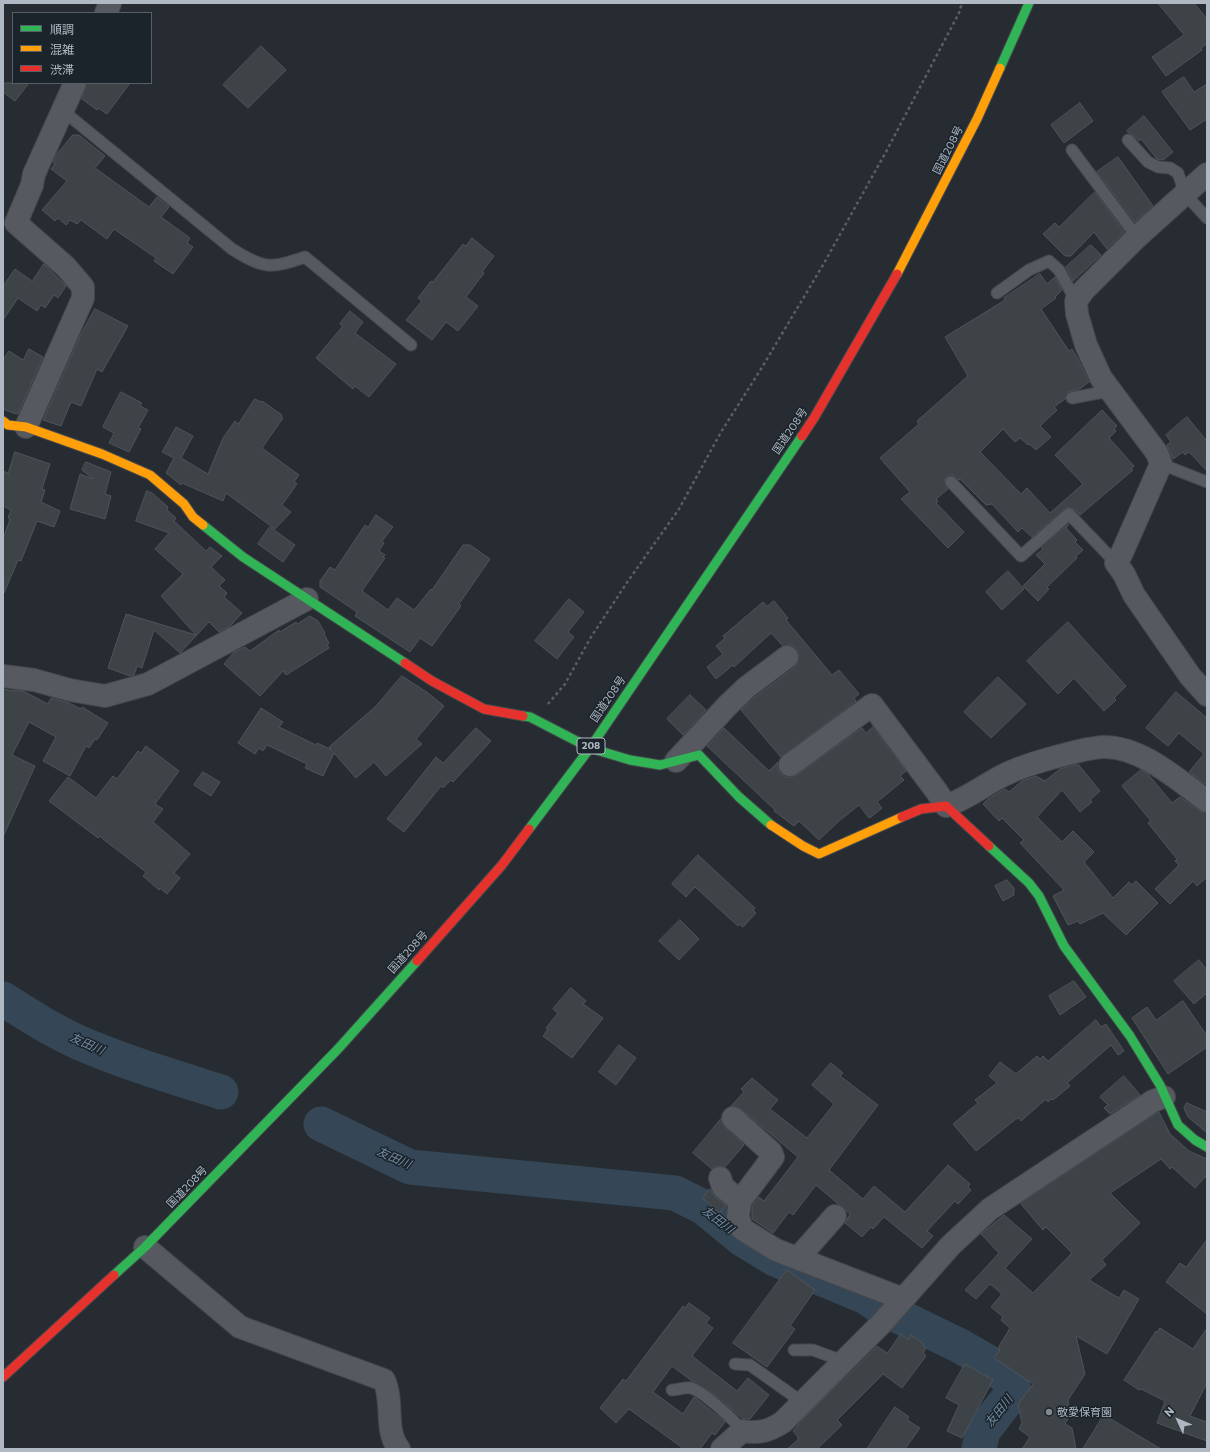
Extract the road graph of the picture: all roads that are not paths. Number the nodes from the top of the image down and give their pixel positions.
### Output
1 (1029, 3) edge
2 (74, 84) edge
3 (62, 110) junction
4 (1128, 140) dead end
5 (1072, 150) dead end
6 (1207, 174) edge
7 (1185, 194) junction
8 (1207, 218) edge
9 (1137, 237) junction
10 (997, 293) dead end
11 (1076, 301) junction
12 (411, 345) dead end
13 (1109, 392) junction
14 (1072, 398) dead end
15 (10, 428) edge
16 (1161, 464) junction
17 (951, 482) dead end
18 (1207, 482) edge
19 (1116, 563) junction
20 (307, 599) junction
21 (787, 657) dead end
22 (3, 676) edge
23 (1207, 695) edge
24 (590, 748) junction
25 (676, 761) junction
26 (790, 765) dead end
27 (1207, 801) edge
28 (946, 806) junction
29 (1164, 1097) junction
30 (732, 1118) dead end
31 (1207, 1147) edge
32 (720, 1178) dead end
33 (740, 1201) junction
34 (835, 1216) dead end
35 (146, 1247) junction
36 (798, 1258) junction
37 (901, 1302) junction
38 (794, 1350) dead end
39 (843, 1361) junction
40 (735, 1364) dead end
41 (3, 1377) edge
42 (672, 1390) dead end
43 (802, 1402) junction
44 (742, 1431) junction
45 (399, 1449) edge
46 (722, 1449) edge

1 - 24 main road, 国道208号 / 208
2 - 3 street
3 - 12 lane
3 - 15 street
4 - 7 lane
5 - 9 lane
6 - 7 street
7 - 8 lane
7 - 9 street
9 - 11 street
10 - 11 lane
11 - 13 street
13 - 14 lane
13 - 16 street
15 - 20 main road
16 - 18 lane
16 - 19 street
17 - 19 lane
19 - 23 street
20 - 22 street
20 - 24 main road
21 - 25 street
24 - 25 main road
24 - 35 main road, 国道208号 / 208
25 - 28 main road
26 - 28 street
27 - 28 street
28 - 29 main road
29 - 31 main road
29 - 37 street
30 - 33 street
32 - 33 street
33 - 36 street
34 - 36 street
35 - 41 main road, 国道208号 / 208
35 - 45 street
36 - 37 street
37 - 39 street
38 - 39 lane
39 - 43 street
40 - 43 lane
42 - 44 lane
43 - 44 street
44 - 46 street

